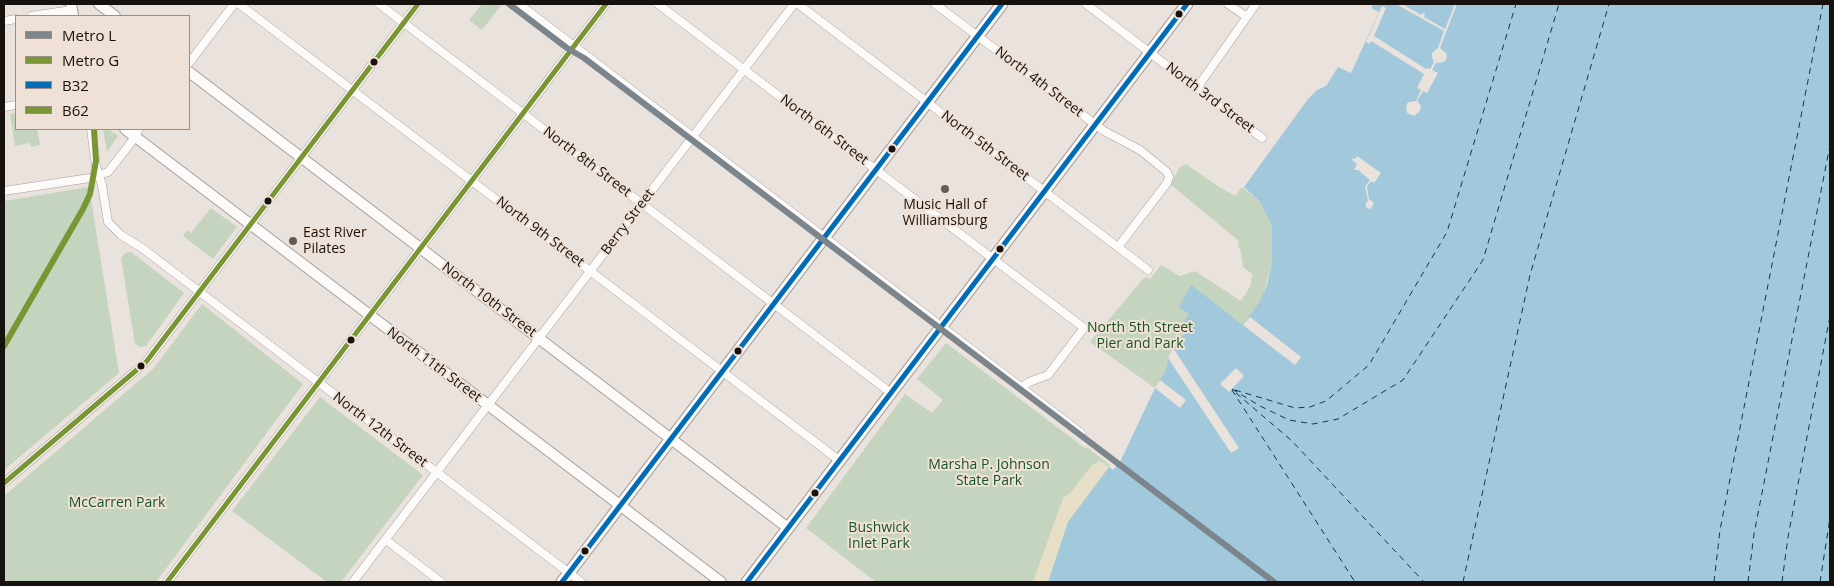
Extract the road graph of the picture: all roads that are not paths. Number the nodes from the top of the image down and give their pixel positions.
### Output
1 (99, 4) edge
2 (234, 4) edge
3 (239, 4) edge
4 (379, 4) edge
5 (418, 4) edge
6 (519, 4) edge
7 (606, 4) edge
8 (658, 4) edge
9 (794, 4) edge
10 (798, 4) edge
11 (935, 4) edge
12 (1002, 4) edge
13 (1086, 4) edge
14 (1187, 4) edge
15 (1228, 4) edge
16 (1256, 4) edge
17 (72, 10) edge
18 (38, 15) edge
19 (114, 15) edge
20 (1247, 17) junction
21 (404, 23) junction
22 (978, 36) junction
23 (574, 46) junction
24 (1150, 52) junction
25 (190, 62) edge
26 (744, 69) junction
27 (190, 73) edge
28 (1197, 88) junction
29 (352, 90) junction
30 (927, 102) junction
31 (523, 113) junction
32 (1095, 124) junction
33 (91, 130) edge
34 (137, 132) edge
35 (693, 137) junction
36 (1262, 138) dead end
37 (301, 157) junction
38 (876, 170) junction
39 (98, 175) junction
40 (471, 180) junction
41 (1045, 191) junction
42 (4, 192) edge
43 (642, 204) junction
44 (250, 224) junction
45 (825, 237) junction
46 (420, 248) junction
47 (1118, 248) junction
48 (993, 259) junction
49 (1148, 270) dead end
50 (590, 271) junction
51 (199, 292) junction
52 (774, 305) junction
53 (369, 315) junction
54 (942, 327) junction
55 (539, 338) junction
56 (722, 372) junction
57 (318, 382) junction
58 (1021, 388) junction
59 (891, 393) junction
60 (488, 406) junction
61 (1081, 434) dead end
62 (671, 439) junction
63 (840, 461) junction
64 (437, 473) junction
65 (4, 483) edge
66 (620, 506) junction
67 (788, 528) junction
68 (386, 540) junction
69 (565, 578) edge
70 (167, 582) edge
71 (353, 582) edge
72 (441, 582) edge
73 (581, 582) edge
74 (721, 582) edge
75 (747, 582) edge

1 - 19 street
2 - 25 street
3 - 29 street, North 9th Street
4 - 21 street, North 8th Street
5 - 21 street
6 - 23 street
7 - 23 street
8 - 26 street, North 6th Street
9 - 26 street, Berry Street
10 - 30 street, North 5th Street
11 - 22 street, North 4th Street
12 - 22 main road
13 - 24 street, North 3rd Street
14 - 24 main road
15 - 20 street
16 - 20 street
17 - 18 street
20 - 28 street
21 - 29 street
21 - 31 street, North 8th Street
22 - 30 main road
22 - 32 street, North 4th Street
23 - 31 street
23 - 35 street
24 - 28 street, North 3rd Street
24 - 32 main road
26 - 35 street, Berry Street
26 - 38 street, North 6th Street
27 - 37 street, North 10th Street
28 - 36 street, North 3rd Street
29 - 37 street
29 - 40 street, North 9th Street
30 - 38 main road
30 - 41 street, North 5th Street
31 - 40 street
31 - 43 street, North 8th Street
32 - 41 main road
32 - 47 street, North 4th Street
33 - 39 street
34 - 39 street
34 - 44 street, North 11th Street
35 - 43 street, Berry Street
35 - 45 street
37 - 44 street
37 - 46 street, North 10th Street
38 - 45 main road
38 - 48 street, North 6th Street
39 - 42 street
39 - 51 street, North 12th Street
40 - 46 street
40 - 50 street, North 9th Street
41 - 47 street, North 5th Street
41 - 48 main road
43 - 50 street, Berry Street
43 - 52 street, North 8th Street
44 - 51 street
44 - 53 street, North 11th Street
45 - 52 main road
45 - 54 street
46 - 53 street
46 - 55 street, North 10th Street
47 - 49 street, North 5th Street
48 - 54 main road
48 - 58 street, North 6th Street
50 - 55 street, Berry Street
50 - 56 street, North 9th Street
51 - 57 street, North 12th Street
51 - 65 street
52 - 56 main road
52 - 59 street, North 8th Street
53 - 57 street
53 - 60 street, North 11th Street
54 - 58 street
54 - 59 main road
55 - 60 street, Berry Street
55 - 62 street, North 10th Street
56 - 62 main road
56 - 63 street, North 9th Street
57 - 64 street, North 12th Street
57 - 70 street
58 - 61 street
59 - 63 main road
60 - 64 street, Berry Street
60 - 66 street, North 11th Street
62 - 66 main road
62 - 67 street, North 10th Street
63 - 67 main road
64 - 68 street, Berry Street
64 - 69 street, North 12th Street
66 - 69 main road
66 - 74 street, North 11th Street
67 - 75 main road
68 - 71 street, Berry Street
68 - 72 street
69 - 73 street, North 12th Street

